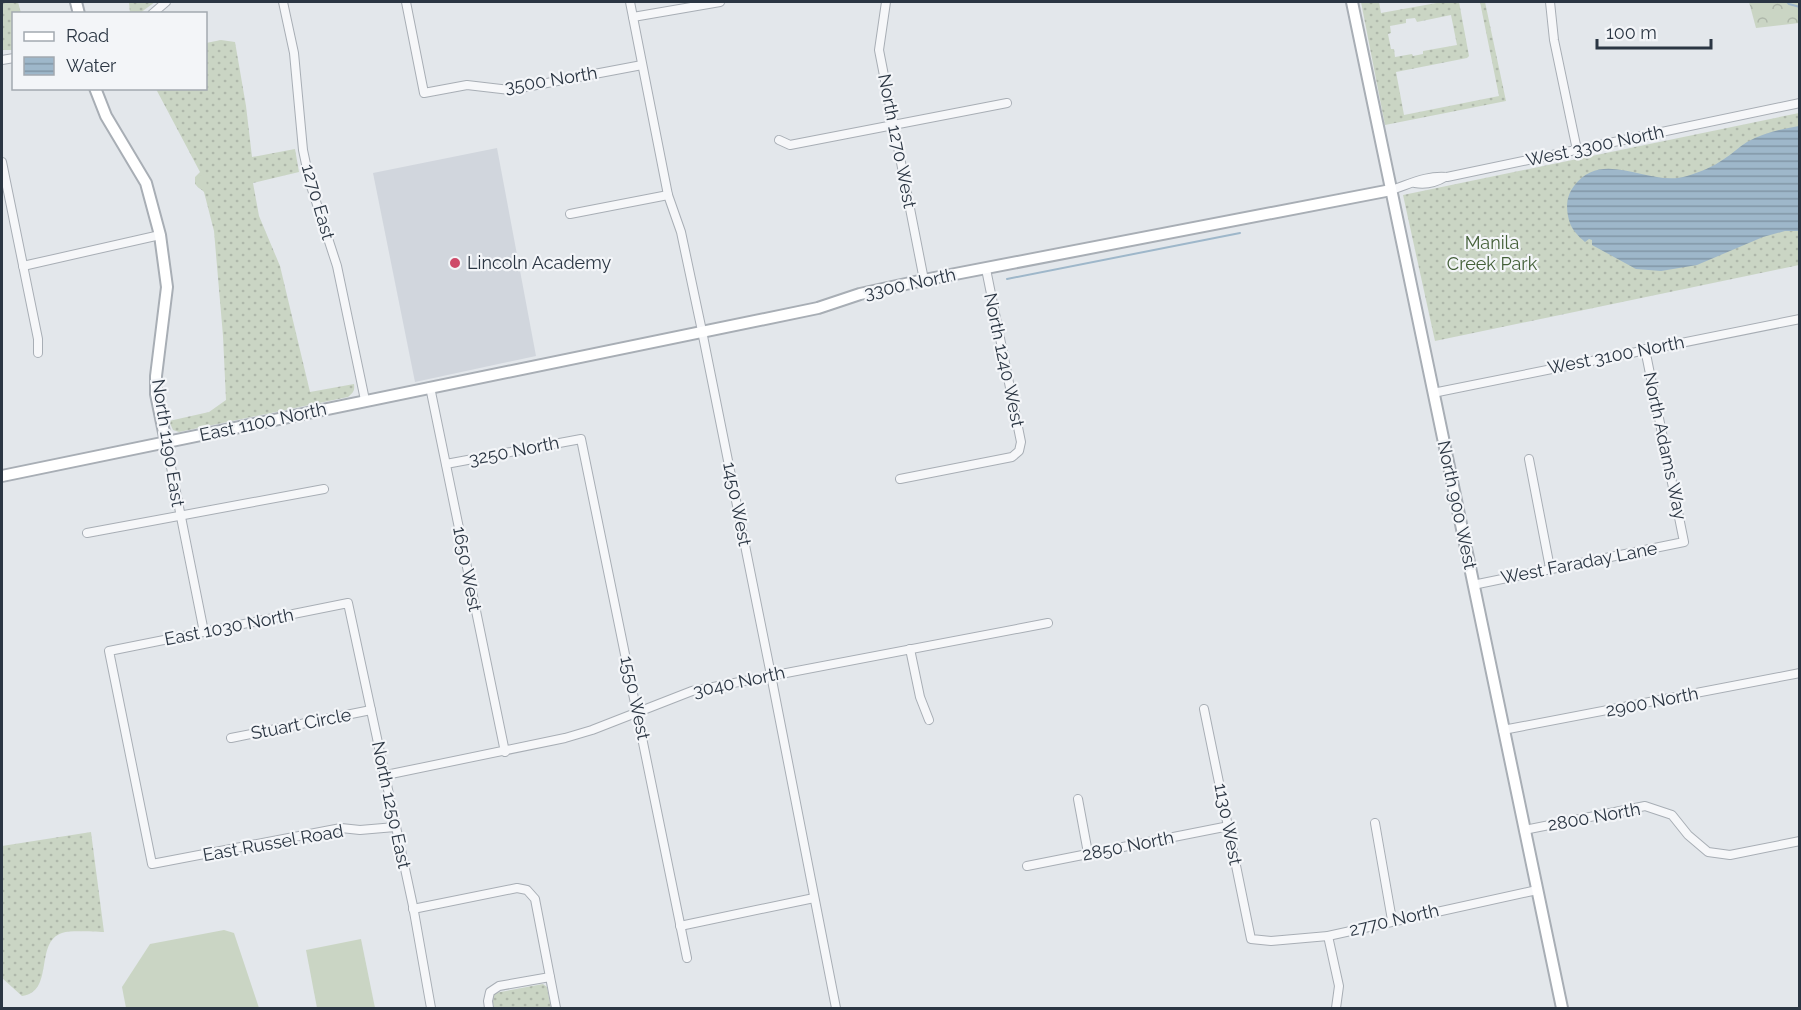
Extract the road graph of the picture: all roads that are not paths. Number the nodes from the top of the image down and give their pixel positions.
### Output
1 (166, 2) edge
2 (283, 2) edge
3 (406, 2) edge
4 (630, 2) edge
5 (720, 2) edge
6 (886, 2) edge
7 (1352, 2) edge
8 (1550, 2) edge
9 (154, 12) edge
10 (633, 17) junction
11 (642, 65) junction
12 (96, 90) edge
13 (1007, 103) dead end
14 (1800, 104) edge
15 (893, 124) junction
16 (779, 140) dead end
17 (1577, 150) junction
18 (2, 162) edge
19 (1391, 190) junction
20 (668, 195) junction
21 (570, 214) dead end
22 (160, 235) junction
23 (23, 266) junction
24 (986, 269) junction
25 (924, 280) junction
26 (1800, 319) edge
27 (702, 331) junction
28 (1645, 349) junction
29 (38, 353) dead end
30 (425, 388) junction
31 (1433, 393) junction
32 (365, 400) junction
33 (581, 439) joint
34 (166, 442) junction
35 (1529, 459) dead end
36 (446, 464) junction
37 (2, 476) edge
38 (900, 479) dead end
39 (324, 489) dead end
40 (180, 516) junction
41 (87, 533) dead end
42 (1684, 542) joint
43 (1550, 568) junction
44 (1473, 585) junction
45 (348, 603) joint
46 (1048, 623) dead end
47 (204, 632) junction
48 (910, 649) junction
49 (1800, 673) edge
50 (771, 675) junction
51 (1204, 709) dead end
52 (371, 710) junction
53 (638, 712) junction
54 (929, 720) dead end
55 (1503, 730) junction
56 (231, 738) dead end
57 (505, 752) junction
58 (386, 775) junction
59 (1078, 799) dead end
60 (1374, 823) dead end
61 (395, 826) junction
62 (1229, 826) junction
63 (1524, 830) junction
64 (1800, 841) edge
65 (1088, 853) junction
66 (152, 864) joint
67 (1027, 866) dead end
68 (1537, 890) junction
69 (814, 898) junction
70 (413, 909) junction
71 (1392, 920) junction
72 (680, 926) junction
73 (1328, 936) junction
74 (1251, 939) joint
75 (687, 958) dead end
76 (550, 978) junction
77 (431, 1008) edge
78 (489, 1008) edge
79 (556, 1008) edge
80 (836, 1008) edge
81 (1336, 1008) edge
82 (1562, 1008) edge

1 - 9 street
2 - 32 street, 1270 East
3 - 11 street, 3500 North
4 - 10 street, 1450 West
5 - 10 street
6 - 15 street, North 1270 West
7 - 19 street, North 900 West
8 - 17 street
10 - 11 street, 1450 West
11 - 20 street, 1450 West
12 - 22 street, North 1190 East
13 - 15 street
14 - 17 street, West 3300 North
15 - 16 street
15 - 25 street, North 1270 West
17 - 19 street, West 3300 North
18 - 23 street
19 - 24 street, 3300 North
19 - 31 street, North 900 West
20 - 21 street
20 - 27 street, 1450 West
22 - 23 street
22 - 34 street, North 1190 East
23 - 29 street
24 - 25 street, 3300 North
24 - 38 street, North 1240 West
25 - 27 street, 3300 North
26 - 28 street, West 3100 North
27 - 30 street, 3300 North
27 - 50 street, 1450 West
28 - 31 street, West 3100 North
28 - 42 street, North Adams Way
30 - 32 street, East 1100 North
30 - 36 street, 1650 West
31 - 44 street, North 900 West
32 - 34 street, East 1100 North
33 - 36 street, 3250 North
33 - 53 street, 1550 West
34 - 37 street, East 1100 North
34 - 40 street, North 1190 East
35 - 43 street
36 - 57 street, 1650 West
39 - 40 street
40 - 41 street
40 - 47 street, North 1190 East
42 - 43 street, West Faraday Lane
43 - 44 street, West Faraday Lane
44 - 55 street, North 900 West
45 - 47 street, East 1030 North
45 - 52 street, North 1250 East
46 - 48 street, 3040 North
47 - 66 street, East 1030 North
48 - 50 street, 3040 North
48 - 54 street
49 - 55 street, 2900 North
50 - 53 street, 3040 North
50 - 69 street, 1450 West
51 - 62 street, 1130 West
52 - 56 street, Stuart Circle
52 - 58 street, North 1250 East
53 - 57 street, 3040 North
53 - 72 street, 1550 West
55 - 63 street, North 900 West
57 - 58 street, 3040 North
58 - 61 street, North 1250 East
59 - 65 street
60 - 71 street
61 - 66 street, East Russel Road
61 - 70 street, North 1250 East
62 - 65 street, 2850 North
62 - 74 street, 1130 West
63 - 64 street, 2800 North
63 - 68 street, North 900 West
65 - 67 street, 2850 North
68 - 71 street, 2770 North
68 - 82 street, North 900 West
69 - 72 street
69 - 80 street, 1450 West
70 - 76 street
70 - 77 street, North 1250 East
71 - 73 street, 2770 North
72 - 75 street, 1550 West
73 - 74 street, 2770 North
73 - 81 street
76 - 78 street
76 - 79 street

